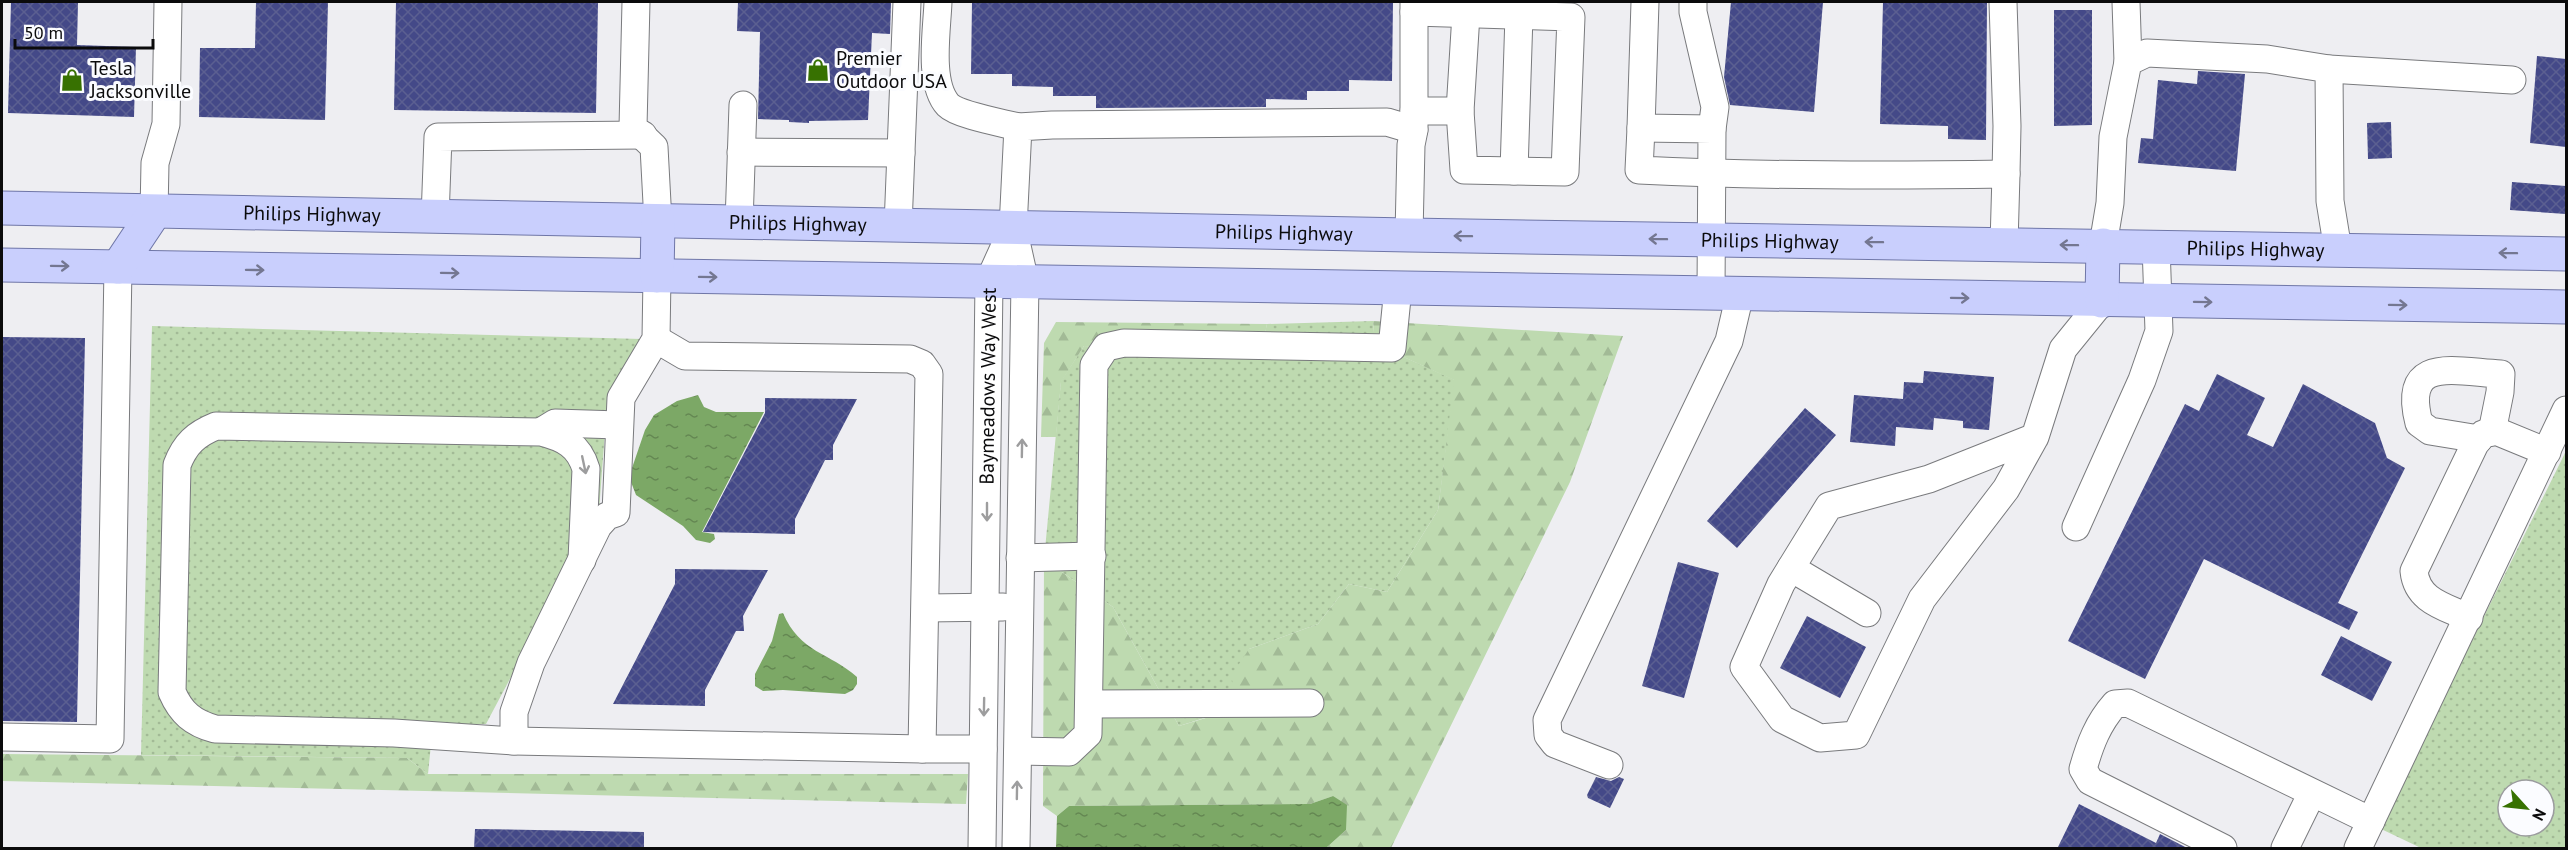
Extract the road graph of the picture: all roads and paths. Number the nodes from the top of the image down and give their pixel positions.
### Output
1 (168, 2) edge
2 (636, 2) edge
3 (907, 2) edge
4 (938, 2) edge
5 (1645, 2) edge
6 (1693, 2) edge
7 (2003, 2) edge
8 (2126, 2) edge
9 (1414, 7) edge
10 (1466, 14) junction
11 (1519, 15) junction
12 (2127, 62) junction
13 (2329, 69) junction
14 (2512, 80) dead end
15 (743, 105) dead end
16 (1460, 111) junction
17 (1414, 120) junction
18 (1018, 127) junction
19 (1641, 128) junction
20 (1712, 129) junction
21 (642, 135) junction
22 (741, 152) junction
23 (901, 153) junction
24 (1514, 171) junction
25 (1711, 174) junction
26 (2006, 174) junction
27 (2, 208) edge
28 (154, 213) junction
29 (435, 218) junction
30 (658, 222) junction
31 (739, 223) junction
32 (898, 226) junction
33 (1013, 228) junction
34 (1409, 236) junction
35 (1711, 239) junction
36 (2004, 244) junction
37 (2103, 245) junction
38 (2156, 246) junction
39 (2338, 250) junction
40 (2566, 254) edge
41 (2, 265) edge
42 (118, 267) junction
43 (657, 276) junction
44 (989, 281) junction
45 (1025, 282) junction
46 (1398, 288) junction
47 (1725, 294) junction
48 (2102, 301) junction
49 (2159, 302) junction
50 (2566, 308) edge
51 (656, 339) junction
52 (2566, 410) edge
53 (619, 425) junction
54 (541, 432) junction
55 (2035, 437) junction
56 (2547, 452) junction
57 (2076, 527) dead end
58 (1092, 556) junction
59 (1020, 558) junction
60 (582, 560) junction
61 (1791, 568) junction
62 (986, 607) junction
63 (926, 608) junction
64 (1019, 608) junction
65 (1867, 613) dead end
66 (2469, 618) junction
67 (1310, 703) dead end
68 (1089, 704) junction
69 (2, 737) edge
70 (514, 741) junction
71 (922, 749) junction
72 (983, 749) junction
73 (1017, 751) junction
74 (1609, 765) dead end
75 (2312, 793) junction
76 (2371, 821) junction
77 (981, 849) edge
78 (1016, 849) edge
79 (2223, 849) edge
80 (2285, 849) edge
81 (2358, 849) edge

1 - 28 street
2 - 21 street
3 - 23 street
4 - 18 street
5 - 19 street
6 - 20 street
7 - 26 street
8 - 12 street
9 - 10 street
9 - 17 street
10 - 11 street
10 - 16 street
11 - 24 street
11 - 24 street
12 - 13 street
12 - 37 street
13 - 14 street
13 - 39 street
15 - 22 street
16 - 17 street
16 - 24 street
17 - 18 street
17 - 34 street
18 - 33 street
19 - 20 street
19 - 25 street
20 - 25 street
21 - 29 street
21 - 30 street
22 - 23 street
22 - 31 street
23 - 32 street
25 - 26 street
25 - 35 street
26 - 36 street
27 - 28 main road, Philips Highway
28 - 29 main road, Philips Highway
28 - 42 main road
29 - 30 main road, Philips Highway
30 - 31 main road, Philips Highway
30 - 43 main road
31 - 32 main road, Philips Highway
32 - 33 main road, Philips Highway
33 - 34 main road, Philips Highway
33 - 44 street, Baymeadows Way West
33 - 45 street, Baymeadows Way West
35 -> 34 main road, Philips Highway
36 -> 35 main road, Philips Highway
35 - 47 street
37 -> 36 main road, Philips Highway
37 - 38 main road, Philips Highway
37 - 48 main road
38 - 39 main road, Philips Highway
38 - 49 street
40 -> 39 main road, Philips Highway
41 -> 42 main road
42 -> 43 main road
42 - 69 street
43 -> 44 main road
43 - 51 street
44 - 45 main road
44 -> 62 street, Baymeadows Way West
45 - 46 main road
59 -> 45 street, Baymeadows Way West
46 - 47 main road
46 - 58 street
47 -> 48 main road
47 - 74 street
48 - 49 main road
48 - 55 street
49 -> 50 main road
49 - 57 street
51 - 53 street
51 - 63 street
52 - 56 street
53 - 54 street
53 - 60 street
54 -> 60 street
54 - 70 street
55 - 61 street
55 - 61 street
56 - 66 street
56 - 66 street
58 - 59 street
58 - 68 street
59 - 64 street, Baymeadows Way West
60 - 70 street
61 - 65 street
62 - 63 street
62 - 64 street
62 -> 72 street, Baymeadows Way West
63 - 71 street
64 - 73 street, Baymeadows Way West
66 - 76 street
67 - 68 street
68 - 73 street
70 - 71 street
71 - 72 street
72 - 77 street, Baymeadows Way West
78 -> 73 street, Baymeadows Way West
75 - 76 street
75 - 79 street
75 - 80 street
76 - 81 street

